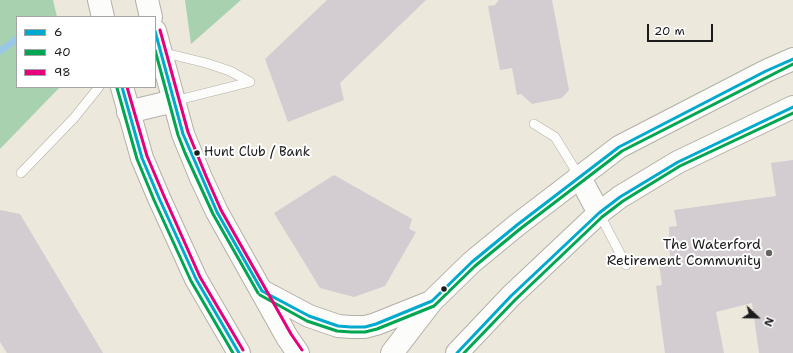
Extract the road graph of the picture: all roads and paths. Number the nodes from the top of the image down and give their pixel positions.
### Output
1 (98, 0) edge
2 (147, 0) edge
3 (103, 16) edge
4 (151, 16) edge
5 (158, 41) edge
6 (793, 59) edge
7 (98, 88) edge
8 (122, 88) edge
9 (174, 101) junction
10 (793, 107) edge
11 (128, 112) junction
12 (534, 124) dead end
13 (21, 173) dead end
14 (579, 176) junction
15 (599, 213) junction
16 (626, 265) dead end
17 (262, 291) junction
18 (432, 301) junction
19 (460, 351) edge
20 (239, 353) edge
21 (298, 353) edge
22 (392, 353) edge

1 - 3 main road
2 - 4 main road
5 - 9 main road
5 - 9 lane
6 - 14 main road
7 - 13 lane
8 - 11 main road
9 - 11 main road
9 - 17 main road
10 - 15 main road
11 - 20 main road
12 - 14 lane
14 - 15 main road
14 - 18 main road
15 - 16 lane
15 - 19 main road
17 - 18 main road
17 - 21 main road
18 - 22 main road

